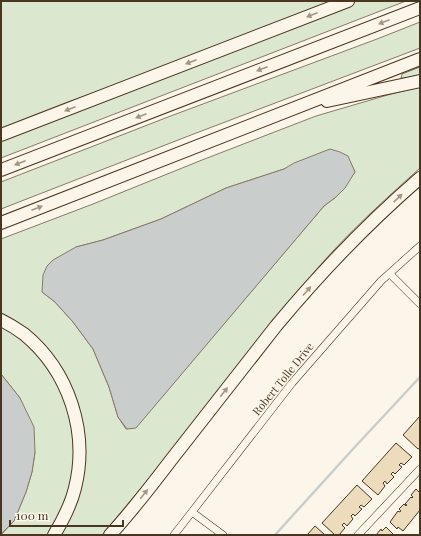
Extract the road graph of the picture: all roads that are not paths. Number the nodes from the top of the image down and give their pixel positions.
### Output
1 (348, 1) edge
2 (420, 8) edge
3 (420, 59) edge
4 (420, 81) edge
5 (291, 109) junction
6 (1, 135) edge
7 (1, 170) edge
8 (420, 178) edge
9 (1, 222) edge
10 (420, 246) edge
11 (390, 274) junction
12 (420, 304) edge
13 (1, 320) edge
14 (420, 469) edge
15 (192, 512) junction
16 (54, 535) edge
17 (110, 535) edge
18 (174, 535) edge
19 (223, 535) edge
20 (358, 535) edge

1 -> 6 highway
2 -> 7 highway
3 - 5 highway
4 - 5 highway
9 -> 5 highway
17 -> 8 highway
10 - 11 street, Robert Tolle Drive
11 - 12 street
11 - 15 street, Robert Tolle Drive
13 - 16 highway
14 - 20 street
15 - 18 street, Robert Tolle Drive
15 - 19 street

